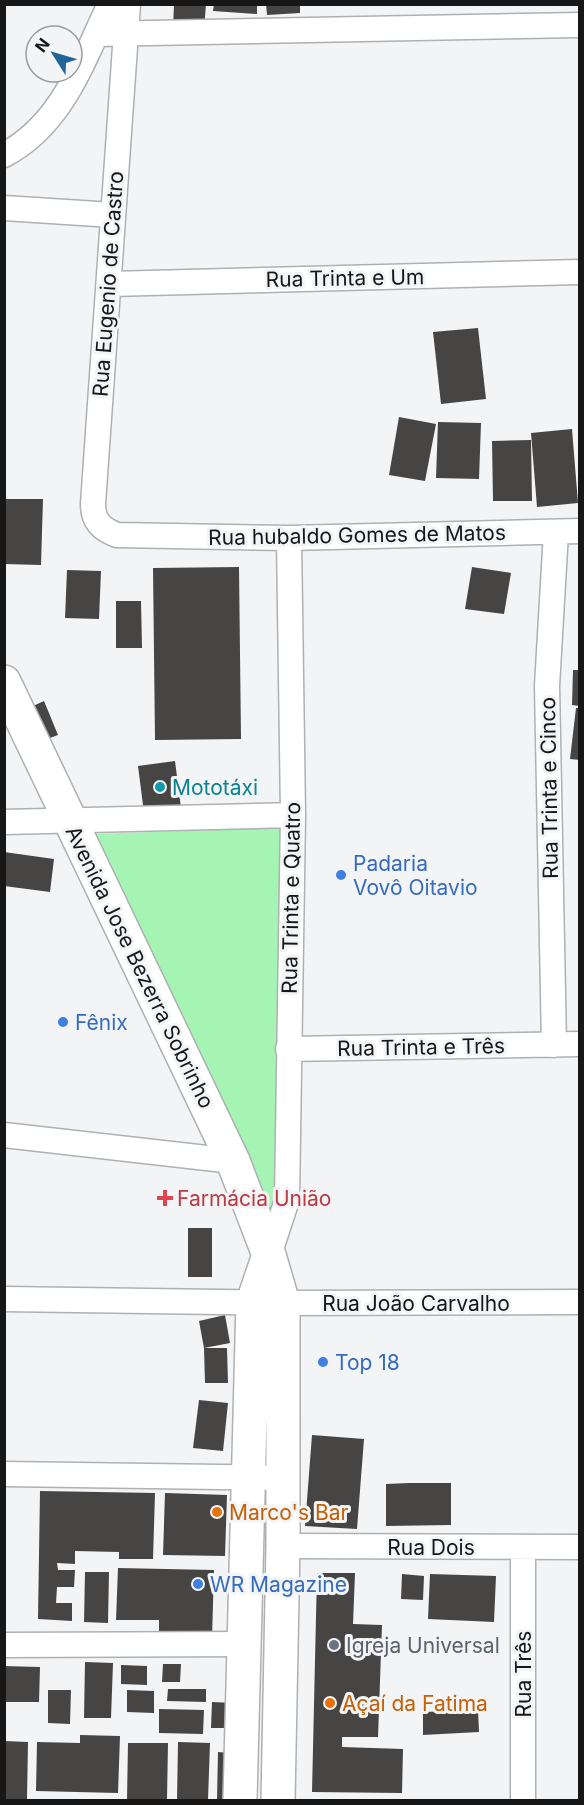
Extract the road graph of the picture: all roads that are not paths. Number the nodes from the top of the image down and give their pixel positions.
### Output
1 (110, 4) edge
2 (128, 4) edge
3 (579, 25) edge
4 (97, 34) junction
5 (126, 35) junction
6 (4, 155) edge
7 (4, 208) edge
8 (113, 215) junction
9 (579, 273) edge
10 (110, 284) junction
11 (568, 531) edge
12 (134, 536) joint
13 (289, 538) junction
14 (4, 682) edge
15 (293, 815) junction
16 (4, 822) edge
17 (70, 822) junction
18 (579, 1044) edge
19 (554, 1045) junction
20 (288, 1049) junction
21 (4, 1135) edge
22 (233, 1161) junction
23 (269, 1255) junction
24 (4, 1299) edge
25 (579, 1302) edge
26 (268, 1303) junction
27 (4, 1474) edge
28 (249, 1476) junction
29 (283, 1478) junction
30 (283, 1546) junction
31 (579, 1547) edge
32 (522, 1548) junction
33 (245, 1644) junction
34 (4, 1645) edge
35 (240, 1800) edge
36 (278, 1800) edge
37 (523, 1800) edge

1 - 4 street
2 - 5 street, Rua Eugenio de Castro
3 - 5 street
4 - 5 street
4 - 6 street
5 - 8 street, Rua Eugenio de Castro
7 - 8 street
8 - 10 street, Rua Eugenio de Castro
9 - 10 street, Rua Trinta e Um
10 - 12 street, Rua Eugenio de Castro
11 - 13 street, Rua hubaldo Gomes de Matos
11 - 19 street, Rua Trinta e Cinco
12 - 13 street, Rua hubaldo Gomes de Matos
13 - 15 street, Rua Trinta e Quatro
14 - 17 main road, Avenida Jose Bezerra Sobrinho
15 - 17 street
15 - 20 street, Rua Trinta e Quatro
16 - 17 street
17 - 22 main road, Avenida Jose Bezerra Sobrinho
18 - 19 street, Rua Trinta e Três
19 - 20 street, Rua Trinta e Três
20 - 23 street, Rua Trinta e Quatro
21 - 22 street
22 - 23 main road, Avenida Jose Bezerra Sobrinho
23 - 26 main road
24 - 26 street, Rua João Carvalho
25 - 26 street, Rua João Carvalho
26 - 28 main road
26 - 29 main road
27 - 28 street
28 - 29 street
28 - 33 main road
29 - 30 main road
30 - 32 street, Rua Dois
30 - 36 main road
31 - 32 street, Rua Dois
32 - 37 street, Rua Três
33 - 34 street
33 - 35 main road

